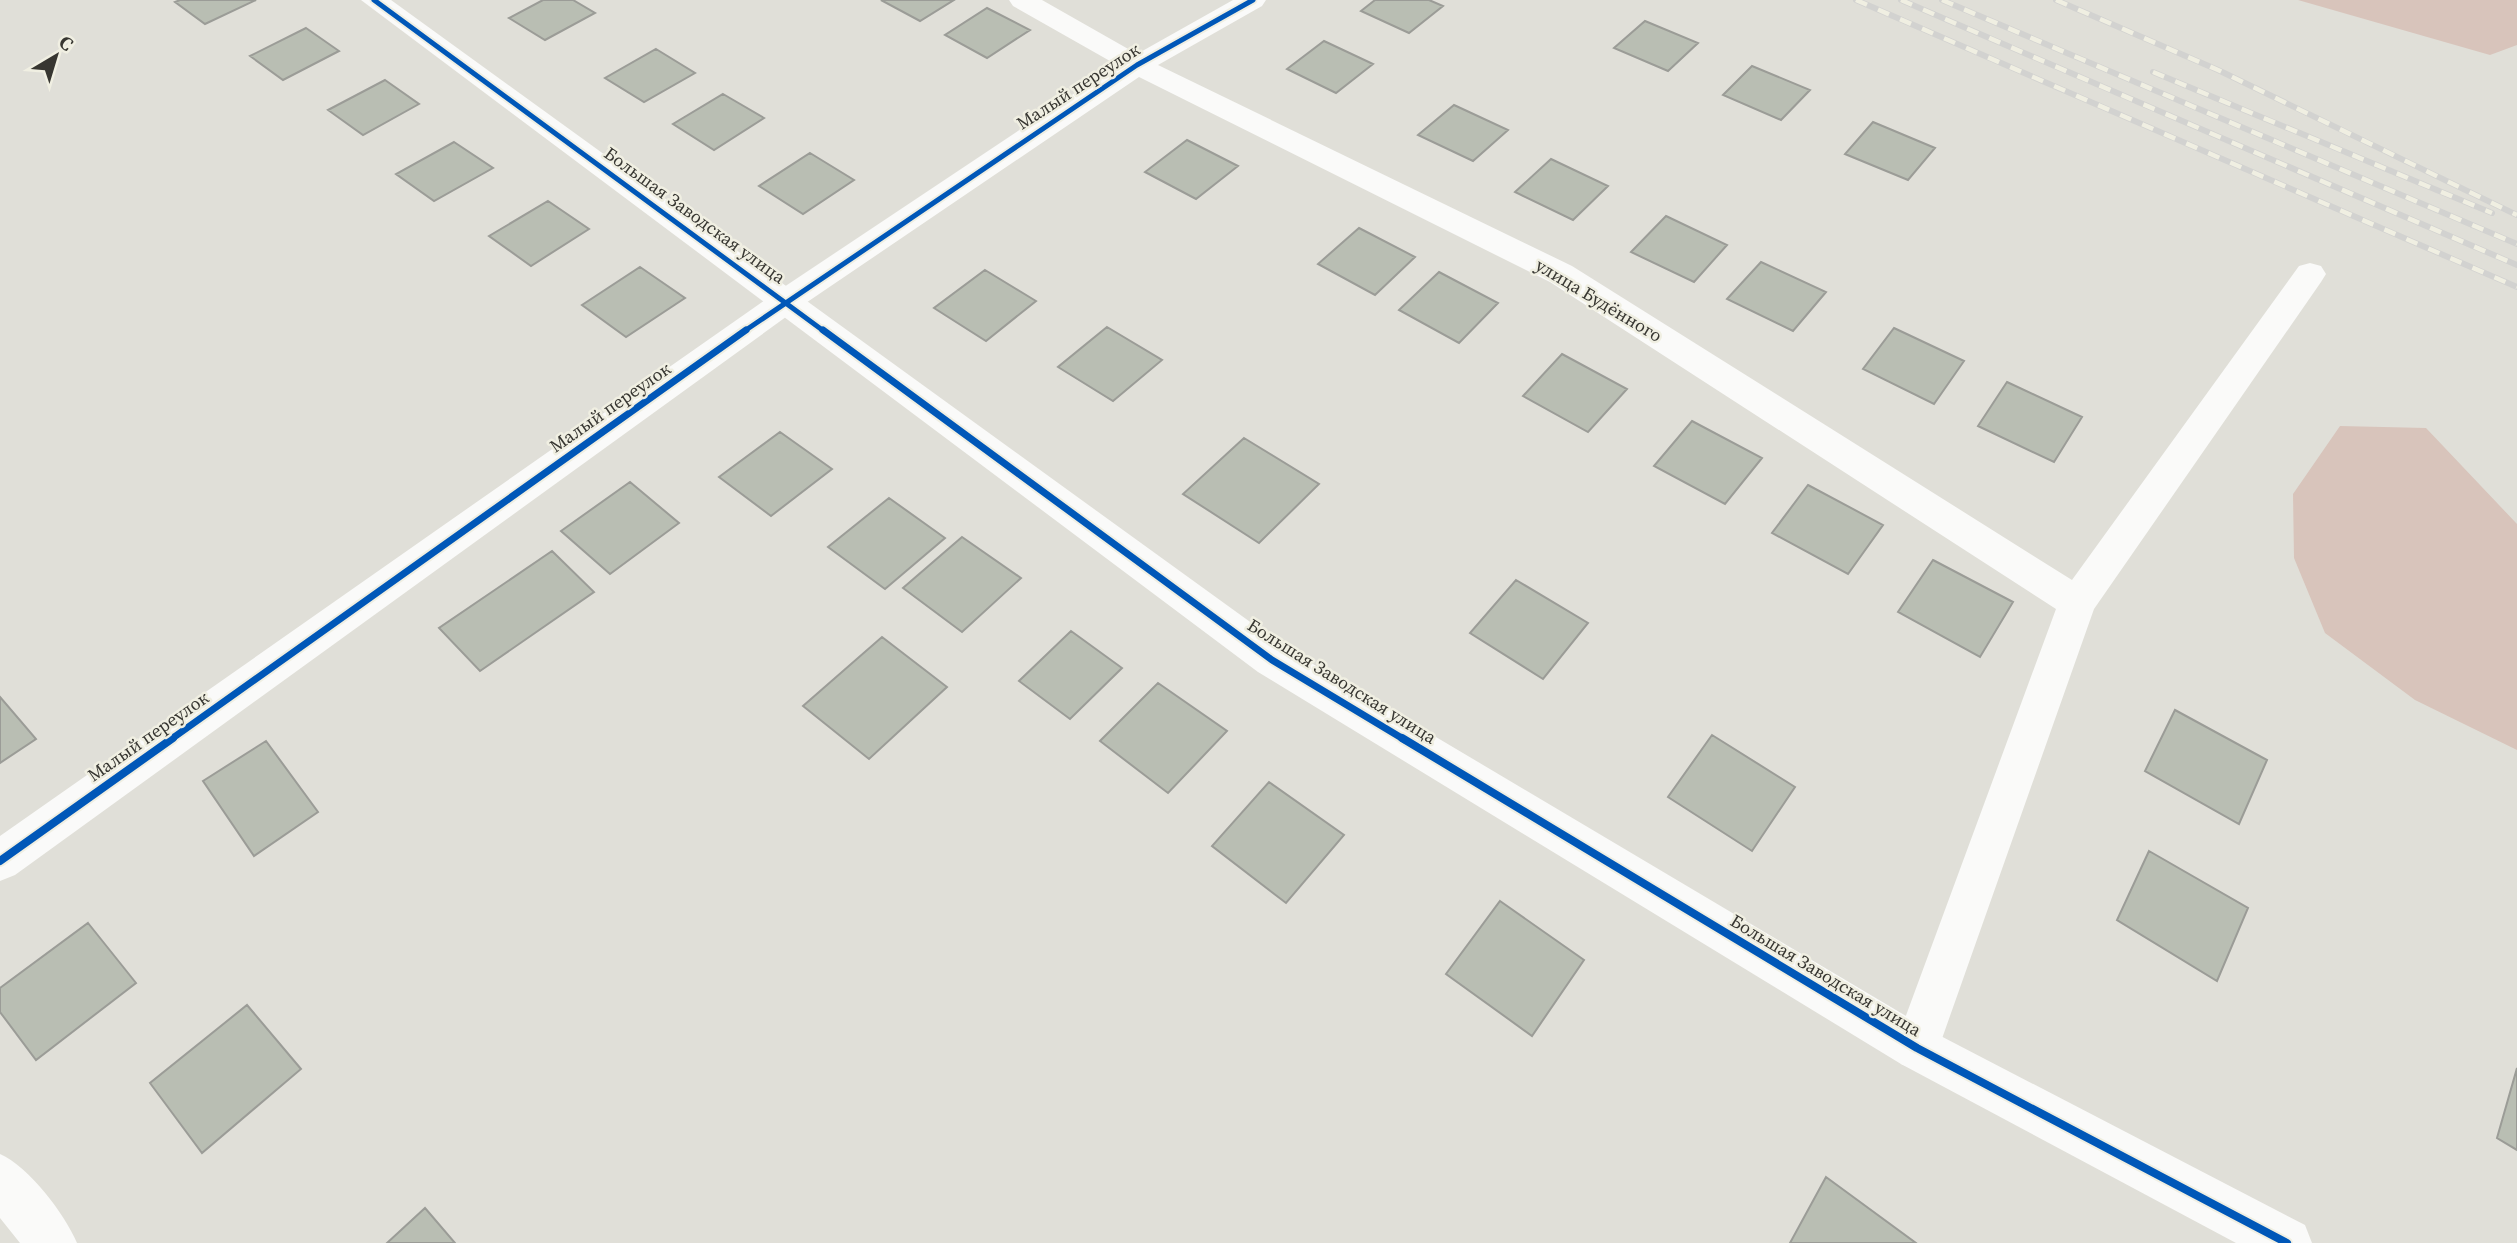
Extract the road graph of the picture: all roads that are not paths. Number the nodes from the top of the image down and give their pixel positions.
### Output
1 (374, 0) edge
2 (1022, 0) edge
3 (1253, 0) edge
4 (1137, 65) junction
5 (2311, 274) dead end
6 (786, 301) junction
7 (2077, 603) junction
8 (0, 860) edge
9 (1917, 1048) junction
10 (0, 1178) edge
11 (52, 1243) edge
12 (2287, 1243) edge

1 - 6 street, Большая Заводская улица
2 - 4 street, улица Будённого
3 - 4 street, Малый переулок
4 - 6 street, Малый переулок
4 - 7 street, улица Будённого
5 - 7 street
6 - 8 street, Малый переулок
6 - 9 street, Большая Заводская улица
7 - 9 street
9 - 12 street, Большая Заводская улица
10 - 11 street

